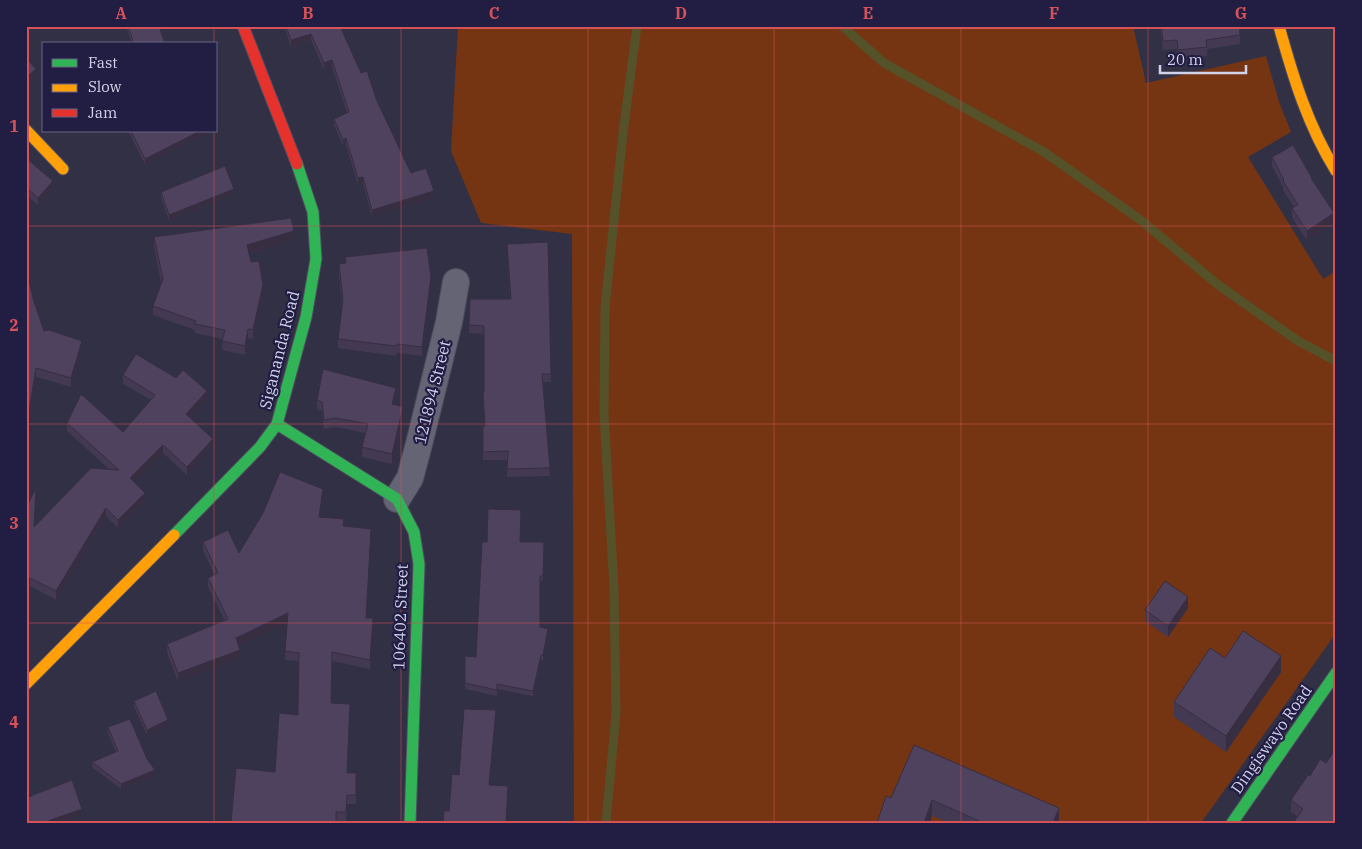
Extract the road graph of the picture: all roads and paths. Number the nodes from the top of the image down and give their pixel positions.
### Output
1 (243, 26) edge
2 (1279, 26) edge
3 (26, 130) edge
4 (64, 169) dead end
5 (1336, 171) edge
6 (456, 282) dead end
7 (277, 424) junction
8 (396, 499) junction
9 (1336, 673) edge
10 (26, 684) edge
11 (410, 823) edge
12 (1232, 823) edge

1 - 7 street, Sigananda Road
2 - 5 street
3 - 4 street
6 - 8 street, 121894 Street
7 - 8 street, 106402 Street
7 - 10 street, Sigananda Road
8 - 11 street, 106402 Street
9 - 12 street, Dingiswayo Road

